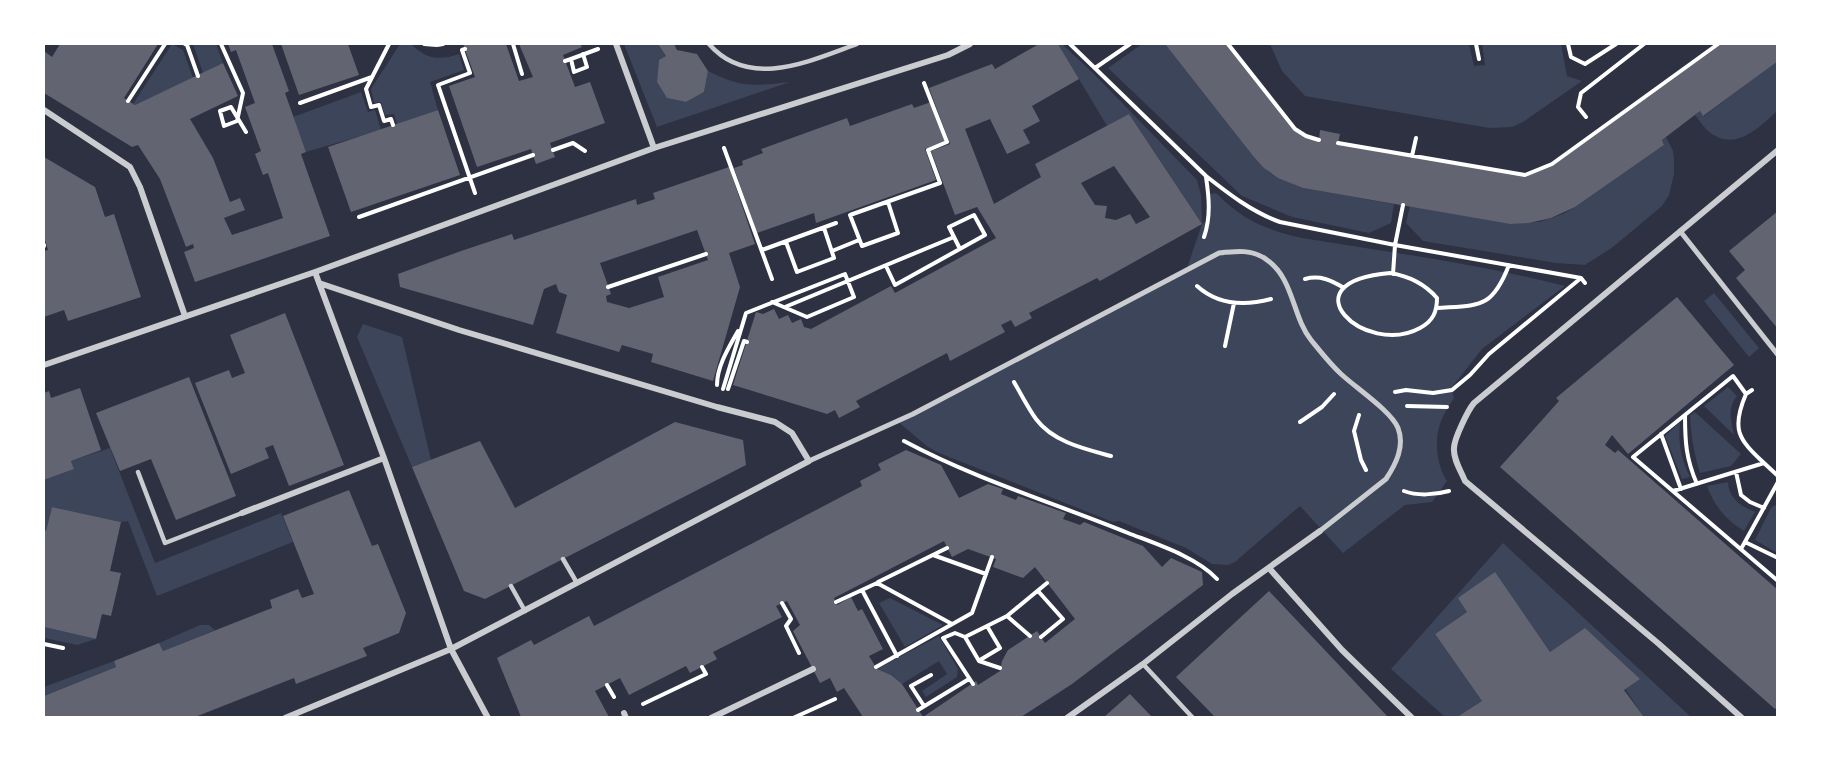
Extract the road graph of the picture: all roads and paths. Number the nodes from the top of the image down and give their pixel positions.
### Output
1 (165, 44) edge
2 (185, 44) edge
3 (221, 44) edge
4 (389, 44) edge
5 (424, 44) edge
6 (438, 44) edge
7 (443, 44) edge
8 (513, 44) edge
9 (616, 44) edge
10 (709, 44) edge
11 (856, 44) edge
12 (970, 44) edge
13 (1070, 44) edge
14 (1130, 44) edge
15 (1228, 44) edge
16 (1476, 44) edge
17 (1568, 44) edge
18 (1616, 44) edge
19 (1644, 44) edge
20 (1718, 44) edge
21 (465, 49) dead end
22 (570, 59) junction
23 (1479, 59) dead end
24 (565, 61) dead end
25 (916, 65) junction
26 (1095, 68) junction
27 (522, 74) dead end
28 (198, 75) dead end
29 (372, 77) junction
30 (128, 101) dead end
31 (300, 103) dead end
32 (44, 110) edge
33 (1586, 117) dead end
34 (393, 125) dead end
35 (717, 128) junction
36 (246, 132) dead end
37 (1416, 138) dead end
38 (1318, 140) dead end
39 (1338, 143) dead end
40 (654, 148) junction
41 (1778, 150) edge
42 (533, 155) dead end
43 (1412, 156) junction
44 (470, 176) junction
45 (1206, 176) junction
46 (888, 202) junction
47 (1403, 205) dead end
48 (480, 212) junction
49 (359, 217) dead end
50 (836, 223) dead end
51 (824, 228) junction
52 (1680, 231) junction
53 (954, 237) junction
54 (859, 240) junction
55 (786, 242) junction
56 (1395, 245) junction
57 (960, 249) junction
58 (762, 250) junction
59 (832, 251) junction
60 (706, 254) dead end
61 (1509, 265) junction
62 (886, 266) junction
63 (1189, 270) junction
64 (315, 272) junction
65 (1393, 274) junction
66 (1581, 278) junction
67 (772, 279) dead end
68 (848, 282) junction
69 (319, 283) junction
70 (1287, 286) junction
71 (609, 287) dead end
72 (1344, 288) junction
73 (1599, 298) junction
74 (772, 302) junction
75 (1234, 303) junction
76 (784, 307) junction
77 (1437, 308) junction
78 (185, 316) junction
79 (742, 325) junction
80 (747, 342) dead end
81 (1225, 346) dead end
82 (1778, 355) edge
83 (44, 365) edge
84 (1004, 366) junction
85 (719, 375) dead end
86 (1348, 380) junction
87 (1752, 390) dead end
88 (1746, 394) junction
89 (1369, 398) junction
90 (717, 407) junction
91 (1383, 409) junction
92 (1468, 410) junction
93 (1685, 415) junction
94 (1300, 422) dead end
95 (878, 430) junction
96 (1661, 434) junction
97 (1111, 456) dead end
98 (384, 458) junction
99 (809, 461) junction
100 (1764, 463) junction
101 (138, 472) dead end
102 (1736, 472) junction
103 (1778, 476) edge
104 (1382, 481) junction
105 (1778, 482) edge
106 (1697, 484) junction
107 (1470, 485) junction
108 (1681, 489) junction
109 (1673, 490) junction
110 (1764, 508) junction
111 (242, 513) joint
112 (1320, 531) joint
113 (1745, 542) junction
114 (947, 548) dead end
115 (1741, 549) junction
116 (932, 555) junction
117 (992, 557) dead end
118 (1778, 558) edge
119 (563, 559) dead end
120 (1269, 568) junction
121 (986, 574) junction
122 (1778, 581) edge
123 (878, 582) junction
124 (577, 583) junction
125 (1047, 583) dead end
126 (511, 586) dead end
127 (862, 590) junction
128 (1038, 591) junction
129 (1232, 594) junction
130 (836, 602) dead end
131 (782, 603) dead end
132 (525, 611) junction
133 (1007, 616) junction
134 (952, 625) junction
135 (987, 626) junction
136 (1030, 636) dead end
137 (965, 637) junction
138 (1041, 637) dead end
139 (44, 644) edge
140 (63, 648) dead end
141 (452, 649) junction
142 (897, 656) junction
143 (979, 660) junction
144 (1143, 664) junction
145 (702, 667) dead end
146 (876, 667) dead end
147 (1000, 668) dead end
148 (811, 670) joint
149 (931, 675) dead end
150 (969, 679) junction
151 (973, 684) dead end
152 (835, 699) dead end
153 (924, 706) junction
154 (918, 710) dead end
155 (625, 715) edge
156 (285, 717) edge
157 (488, 717) edge
158 (711, 717) edge
159 (793, 717) edge
160 (1067, 717) edge
161 (1193, 717) edge
162 (1412, 717) edge
163 (1742, 717) edge

1 - 30 path
2 - 28 path
3 - 36 path
4 - 29 path
5 - 6 path
6 - 7 path
8 - 27 path
9 - 40 street
10 - 11 lane
12 - 25 street
13 - 26 path
14 - 26 path
15 - 38 path
16 - 23 path
17 - 18 path
19 - 33 path
20 - 43 path
21 - 44 path
22 - 22 path
22 - 24 path
25 - 35 street
25 - 46 path
26 - 45 path
29 - 31 path
29 - 34 path
32 - 78 street
35 - 40 street
35 - 58 path
37 - 43 path
39 - 43 path
40 - 48 street
41 - 52 street
42 - 44 path
44 - 48 path
44 - 49 path
45 - 56 path
45 - 63 path
46 - 54 path
46 - 54 path
47 - 56 path
48 - 64 street
50 - 51 path
51 - 55 path
51 - 59 path
52 - 73 street
52 - 82 street
53 - 57 path
53 - 57 path
53 - 62 path
54 - 59 path
55 - 58 path
55 - 59 path
56 - 61 path
56 - 65 path
57 - 62 path
58 - 67 path
60 - 71 path
61 - 66 path
61 - 77 path
62 - 68 path
63 - 70 street
63 - 75 path
63 - 84 street
64 - 69 street
64 - 78 street
65 - 72 path
65 - 77 path
66 - 73 path
66 - 89 path
68 - 74 path
68 - 76 path
68 - 76 path
69 - 90 street
69 - 98 street
70 - 72 path
70 - 75 path
70 - 86 street
72 - 77 path
73 - 92 street
74 - 76 path
74 - 79 path
75 - 81 path
78 - 83 street
79 - 85 path
79 - 90 path
80 - 90 path
84 - 95 street
84 - 97 path
86 - 89 street
86 - 94 path
87 - 88 path
88 - 93 path
88 - 100 path
89 - 91 street
89 - 104 path
90 - 99 street
91 - 92 path
91 - 104 street
92 - 107 street
93 - 96 path
93 - 106 path
95 - 99 street
95 - 129 path
96 - 108 path
96 - 109 path
98 - 111 street
98 - 141 street
99 - 124 street
100 - 102 path
100 - 103 path
101 - 111 lane
102 - 106 path
102 - 110 path
104 - 107 path
104 - 112 street
105 - 110 path
106 - 108 path
107 - 163 street
108 - 109 path
109 - 115 path
110 - 113 path
112 - 120 street
113 - 115 path
113 - 118 path
114 - 116 path
115 - 122 path
116 - 121 path
116 - 123 path
117 - 121 path
119 - 124 lane
120 - 129 street
120 - 162 street
121 - 134 path
123 - 127 path
123 - 134 path
124 - 132 street
125 - 128 path
126 - 132 lane
127 - 130 path
127 - 142 path
128 - 133 path
128 - 138 path
129 - 144 street
131 - 148 path
132 - 141 street
133 - 135 path
133 - 136 path
134 - 142 path
135 - 137 path
135 - 143 path
137 - 143 path
137 - 150 path
139 - 140 path
141 - 156 street
141 - 157 street
142 - 146 path
143 - 147 path
144 - 160 street
144 - 161 lane
145 - 155 path
148 - 158 street
149 - 153 path
150 - 151 path
150 - 153 path
152 - 159 path
153 - 154 path

